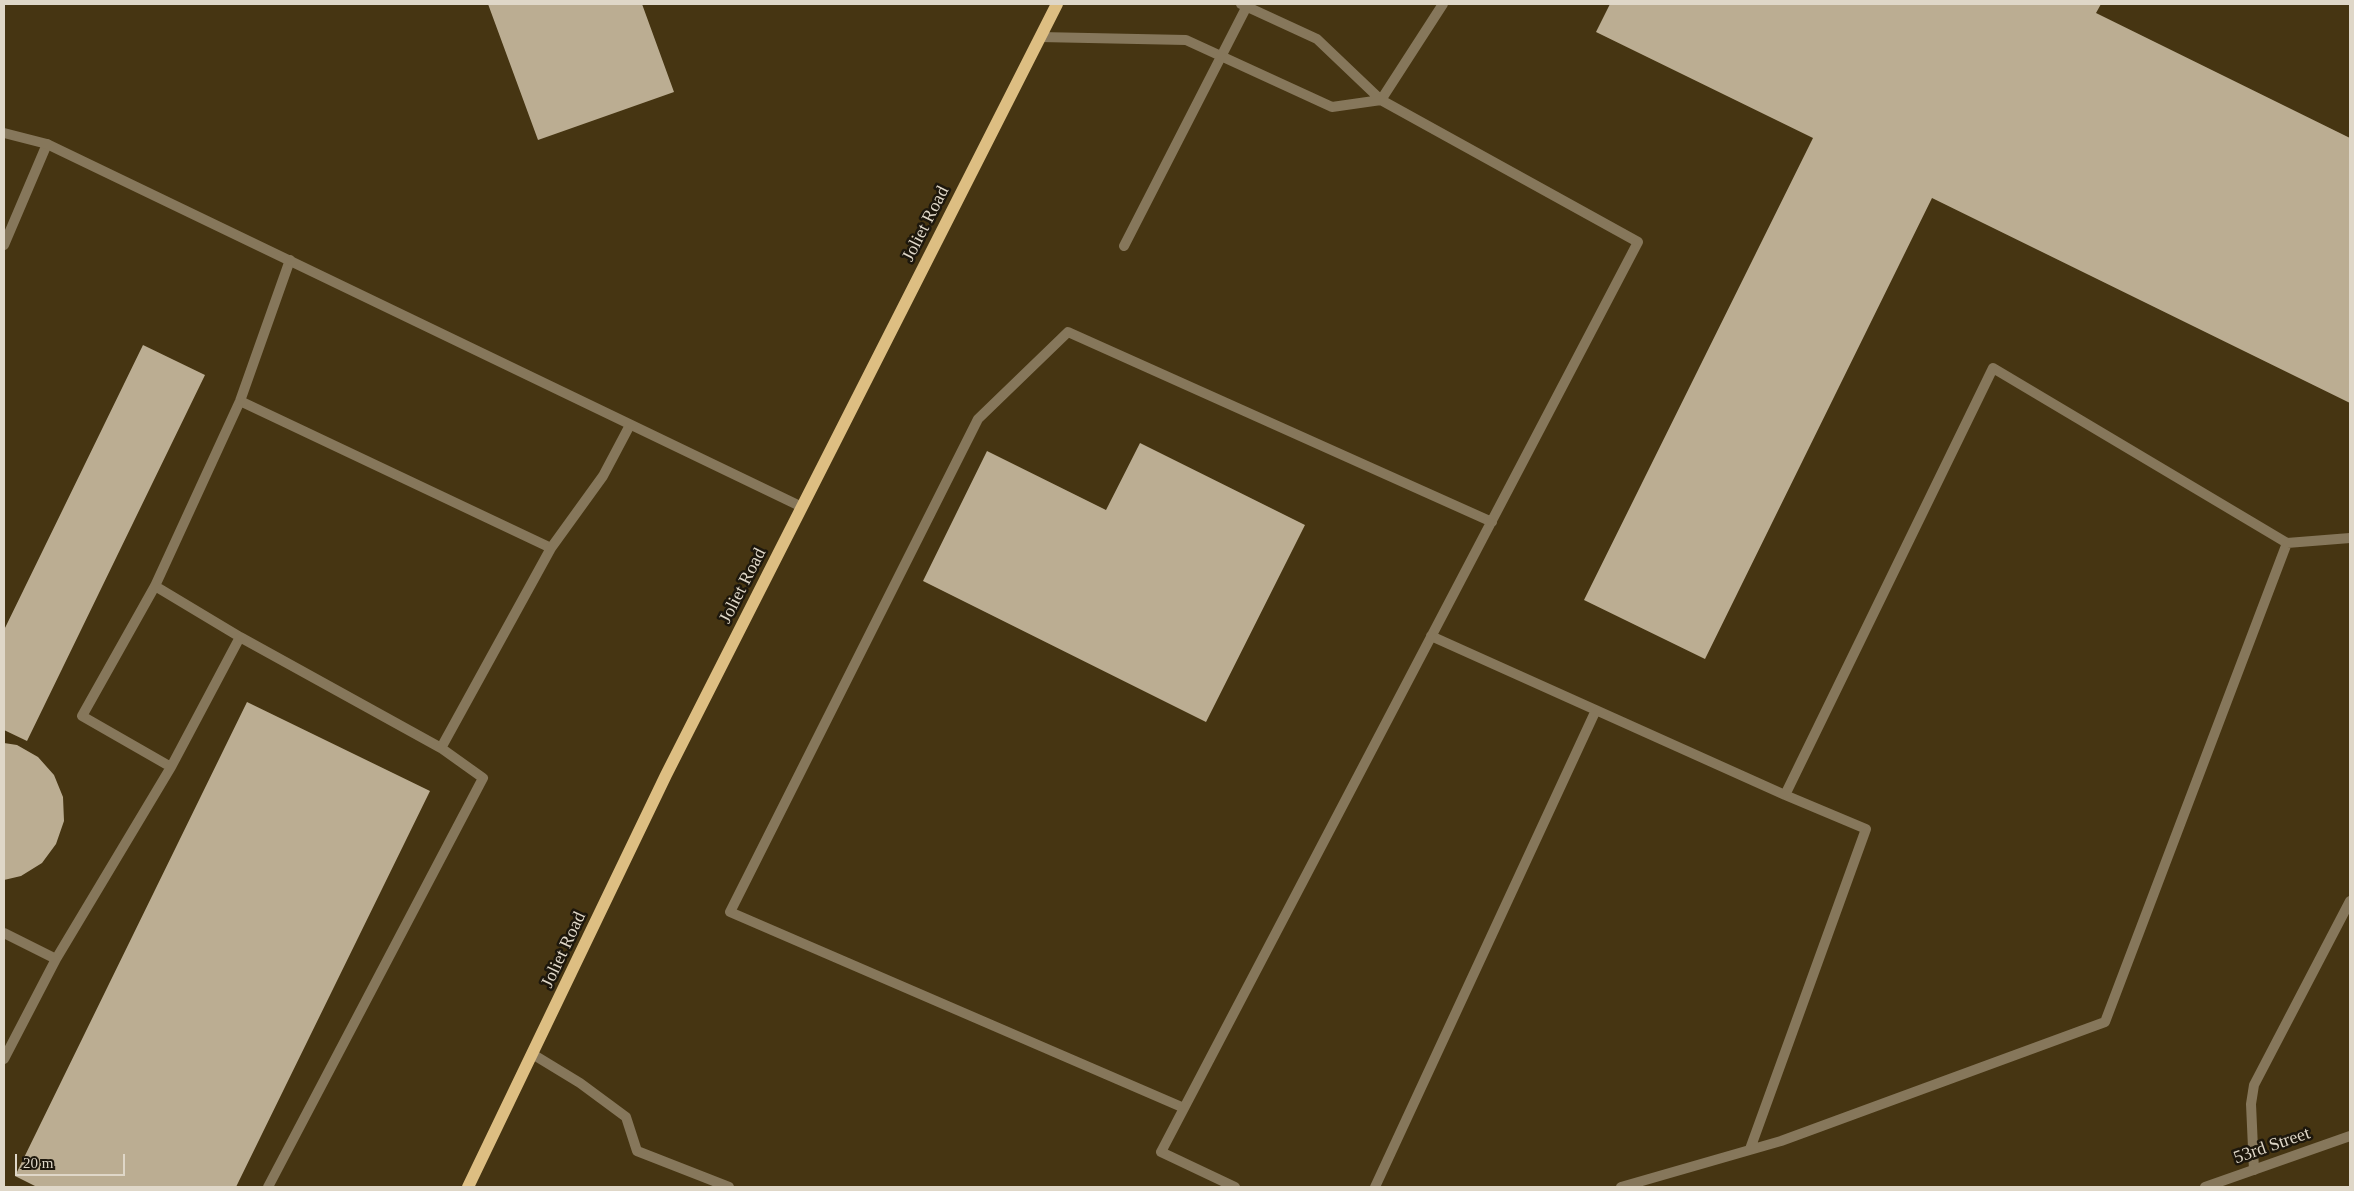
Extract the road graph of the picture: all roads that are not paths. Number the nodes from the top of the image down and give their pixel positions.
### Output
1 (1057, 4) edge
2 (1443, 4) edge
3 (1246, 5) edge
4 (1040, 37) junction
5 (1220, 55) junction
6 (1381, 100) junction
7 (4, 133) edge
8 (47, 144) junction
9 (4, 245) edge
10 (1124, 246) dead end
11 (290, 260) junction
12 (240, 401) junction
13 (630, 425) junction
14 (802, 507) junction
15 (1492, 522) junction
16 (2350, 538) edge
17 (2287, 543) junction
18 (551, 548) junction
19 (155, 586) junction
20 (1431, 636) junction
21 (240, 637) junction
22 (1596, 710) junction
23 (441, 748) junction
24 (171, 766) junction
25 (1785, 795) junction
26 (2350, 901) edge
27 (4, 933) edge
28 (56, 959) junction
29 (534, 1055) junction
30 (4, 1059) edge
31 (1184, 1108) junction
32 (2350, 1136) edge
33 (1750, 1149) junction
34 (2254, 1170) junction
35 (268, 1187) edge
36 (468, 1187) edge
37 (729, 1187) edge
38 (1235, 1187) edge
39 (1375, 1187) edge
40 (1621, 1187) edge
41 (2205, 1187) edge

1 - 4 main road, Joliet Road
2 - 6 street
3 - 5 street
3 - 6 street
4 - 5 street
4 - 14 main road, Joliet Road
5 - 6 street
5 - 10 street
6 - 15 street
7 - 8 street
8 - 9 street
8 - 11 street
11 - 12 street
11 - 13 street
12 - 18 street
12 - 19 street
13 - 14 street
13 - 18 street
14 - 29 main road, Joliet Road
15 - 20 street
15 - 31 street
16 - 17 street
17 - 25 street
17 - 33 street
18 - 23 street
19 - 21 street
19 - 24 street
20 - 22 street
20 - 31 street
21 - 23 street
21 - 24 street
22 - 25 street
22 - 39 street
23 - 35 street
24 - 28 street
25 - 33 street
26 - 34 street
27 - 28 street
28 - 30 street
29 - 36 main road, Joliet Road
29 - 37 street
31 - 38 street
32 - 34 street, 53rd Street
33 - 40 street
34 - 41 street, 53rd Street

